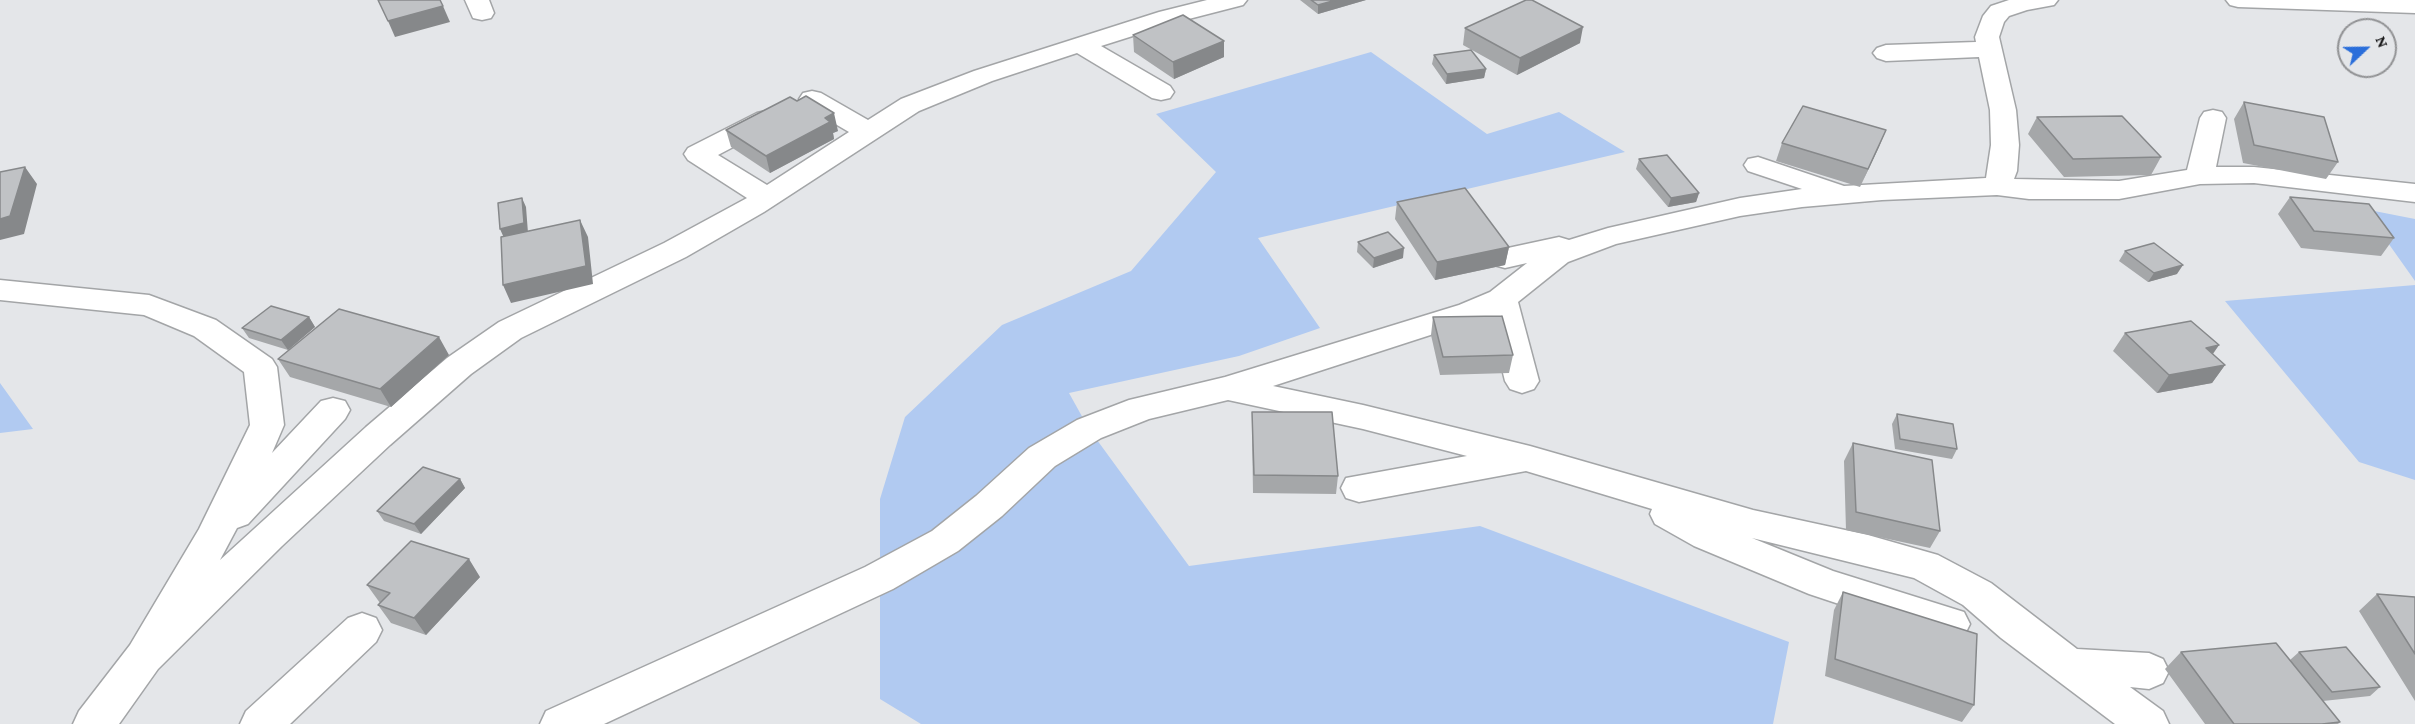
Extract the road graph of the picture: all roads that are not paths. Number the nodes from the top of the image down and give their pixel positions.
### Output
1 (1235, 0) edge
2 (2046, 0) edge
3 (2238, 0) edge
4 (2415, 6) edge
5 (1080, 44) junction
6 (1989, 50) junction
7 (1886, 53) dead end
8 (1161, 92) dead end
9 (812, 99) edge
10 (2212, 118) dead end
11 (766, 119) edge
12 (867, 131) junction
13 (1758, 165) dead end
14 (2200, 176) junction
15 (1997, 186) junction
16 (2415, 193) edge
17 (1847, 194) junction
18 (767, 198) junction
19 (1608, 237) junction
20 (1505, 258) edge
21 (0, 290) edge
22 (1501, 299) junction
23 (1522, 381) dead end
24 (1228, 388) junction
25 (333, 410) dead end
26 (1530, 459) junction
27 (1612, 483) junction
28 (1359, 488) dead end
29 (214, 536) junction
30 (1950, 624) edge
31 (362, 630) dead end
32 (144, 657) junction
33 (2068, 666) junction
34 (2149, 671) dead end
35 (94, 724) edge
36 (261, 724) edge
37 (561, 724) edge
38 (2148, 724) edge

1 - 5 street
2 - 6 street
3 - 4 street
5 - 8 street
5 - 12 street
6 - 7 street
6 - 15 street
9 - 12 street
10 - 14 street
11 - 18 street
12 - 18 street
13 - 17 street
14 - 15 street
14 - 16 street
15 - 17 street
17 - 19 street
18 - 32 street
19 - 20 street
19 - 22 street
21 - 29 street
22 - 23 street
22 - 24 street
24 - 26 street
24 - 37 street
25 - 29 street
26 - 27 street
26 - 28 street
27 - 30 street
27 - 33 street
29 - 32 street
31 - 36 street
32 - 35 street
33 - 34 street
33 - 38 street

